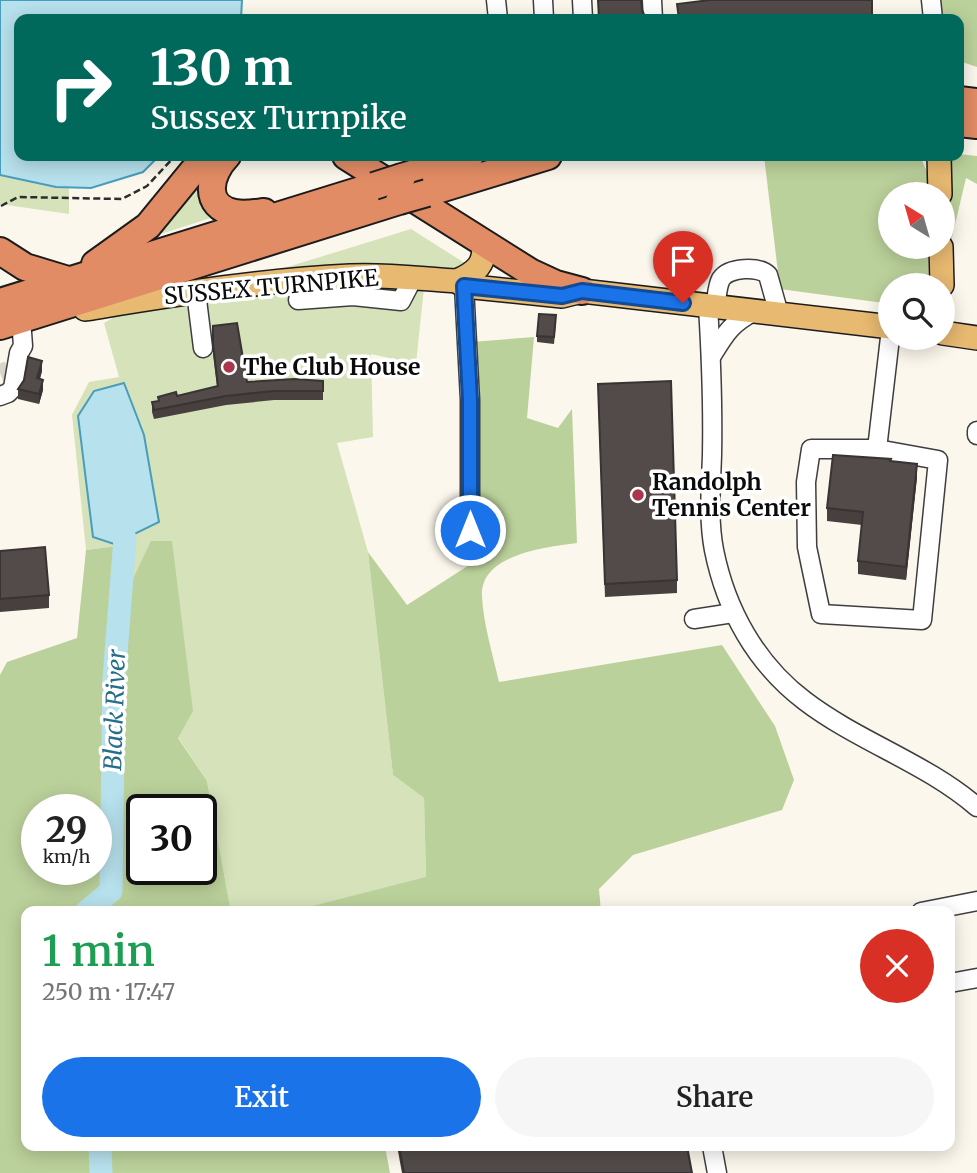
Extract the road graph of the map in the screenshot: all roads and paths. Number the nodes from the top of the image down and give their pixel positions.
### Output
1 (170, 161) edge
2 (204, 161) edge
3 (223, 161) edge
4 (354, 161) edge
5 (460, 161) edge
6 (531, 161) edge
7 (939, 161) edge
8 (940, 182) edge
9 (401, 189) junction
10 (1, 206) edge
11 (307, 207) junction
12 (483, 242) junction
13 (0, 251) edge
14 (413, 278) junction
15 (71, 280) junction
16 (460, 284) junction
17 (582, 291) junction
18 (298, 300) dead end
19 (0, 302) edge
20 (197, 304) junction
21 (711, 306) junction
22 (755, 311) junction
23 (779, 314) junction
24 (16, 321) edge
25 (878, 326) edge
26 (955, 335) edge
27 (977, 338) edge
28 (203, 348) dead end
29 (888, 350) edge
30 (711, 357) junction
31 (8, 365) edge
32 (0, 396) edge
33 (877, 449) junction
34 (470, 530) dead end
35 (733, 613) junction
36 (694, 619) dead end
37 (977, 807) edge
38 (977, 901) edge
39 (952, 906) edge
40 (977, 978) edge
41 (955, 982) edge
42 (713, 1151) edge
43 (717, 1173) edge

1 - 10 path
2 - 15 highway
3 - 11 highway
4 - 12 highway
5 - 9 highway
6 - 9 highway, bridge
7 - 8 main road
9 - 11 highway, bridge
9 - 24 highway
11 - 15 highway
12 - 16 main road
12 - 17 highway
13 - 15 highway
14 - 16 main road, SUSSEX TURNPIKE
14 - 18 street
14 - 20 main road, SUSSEX TURNPIKE
15 - 19 highway
16 - 17 main road, SUSSEX TURNPIKE
16 - 34 street
17 - 21 main road, SUSSEX TURNPIKE
20 - 24 main road, SUSSEX TURNPIKE
20 - 28 street
21 - 22 main road, SUSSEX TURNPIKE
21 - 23 street
21 - 30 street
22 - 23 main road, SUSSEX TURNPIKE
22 - 30 street
23 - 25 main road, SUSSEX TURNPIKE
24 - 31 street
26 - 27 main road
29 - 33 street
30 - 35 street
31 - 32 street
33 - 33 street
35 - 36 street
35 - 37 street
38 - 39 street
40 - 41 street
42 - 43 street

